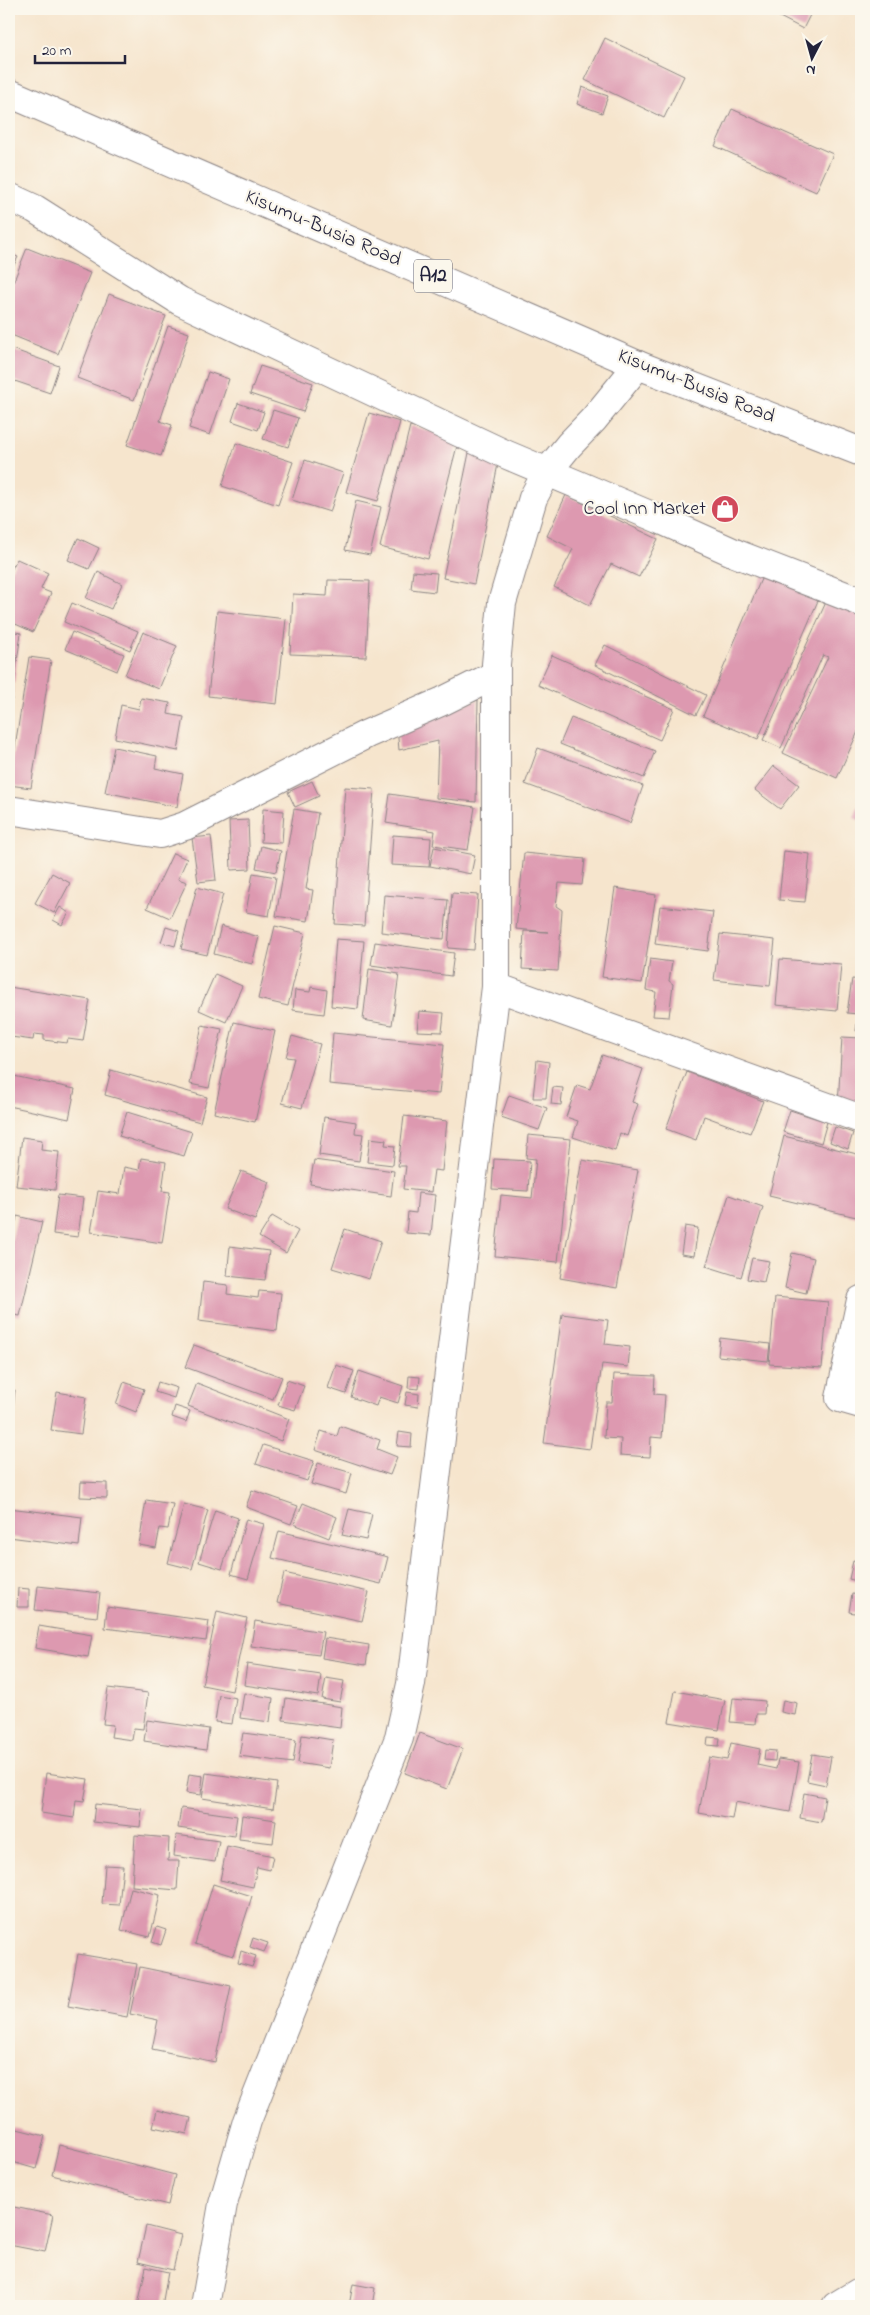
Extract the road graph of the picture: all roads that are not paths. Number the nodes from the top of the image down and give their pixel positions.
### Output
1 (9, 93) edge
2 (9, 197) edge
3 (638, 365) junction
4 (861, 452) edge
5 (548, 472) junction
6 (861, 602) edge
7 (487, 679) dead end
8 (9, 810) edge
9 (496, 987) junction
10 (861, 1119) edge
11 (861, 1300) edge
12 (861, 1404) edge
13 (861, 2291) edge
14 (205, 2306) edge
15 (836, 2306) edge

1 - 3 main road, Kisumu-Busia Road / A12
2 - 5 main road
3 - 4 main road, Kisumu-Busia Road / A12
3 - 5 main road
5 - 6 main road
5 - 9 main road
7 - 8 main road
9 - 10 main road
9 - 14 main road
11 - 12 main road
13 - 15 main road

